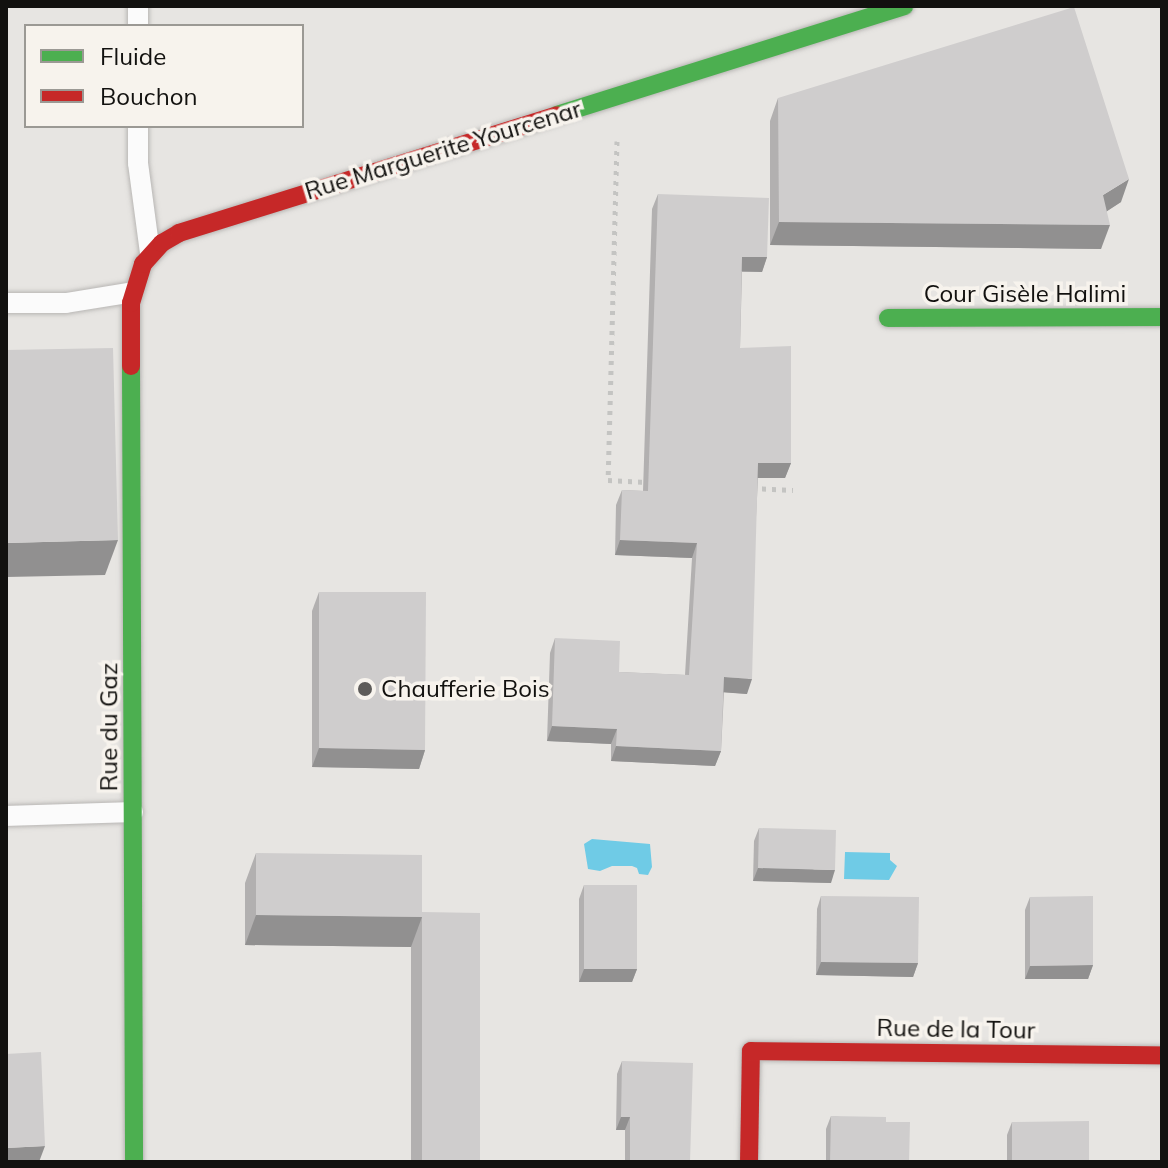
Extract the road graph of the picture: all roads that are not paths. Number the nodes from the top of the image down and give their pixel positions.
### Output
1 (892, 8) edge
2 (138, 128) edge
3 (151, 254) junction
4 (133, 292) junction
5 (6, 303) edge
6 (1162, 317) edge
7 (888, 318) dead end
8 (133, 812) junction
9 (6, 816) edge
10 (1162, 1055) edge
11 (134, 1162) edge
12 (749, 1162) edge

1 - 3 street, Rue Marguerite Yourcenar
2 - 3 lane
3 - 4 street, Rue Marguerite Yourcenar
4 - 5 lane
4 - 8 street, Rue du Gaz
6 - 7 street, Cour Gisèle Halimi
8 - 9 lane
8 - 11 street, Rue du Gaz
10 - 12 street, Rue de la Tour

